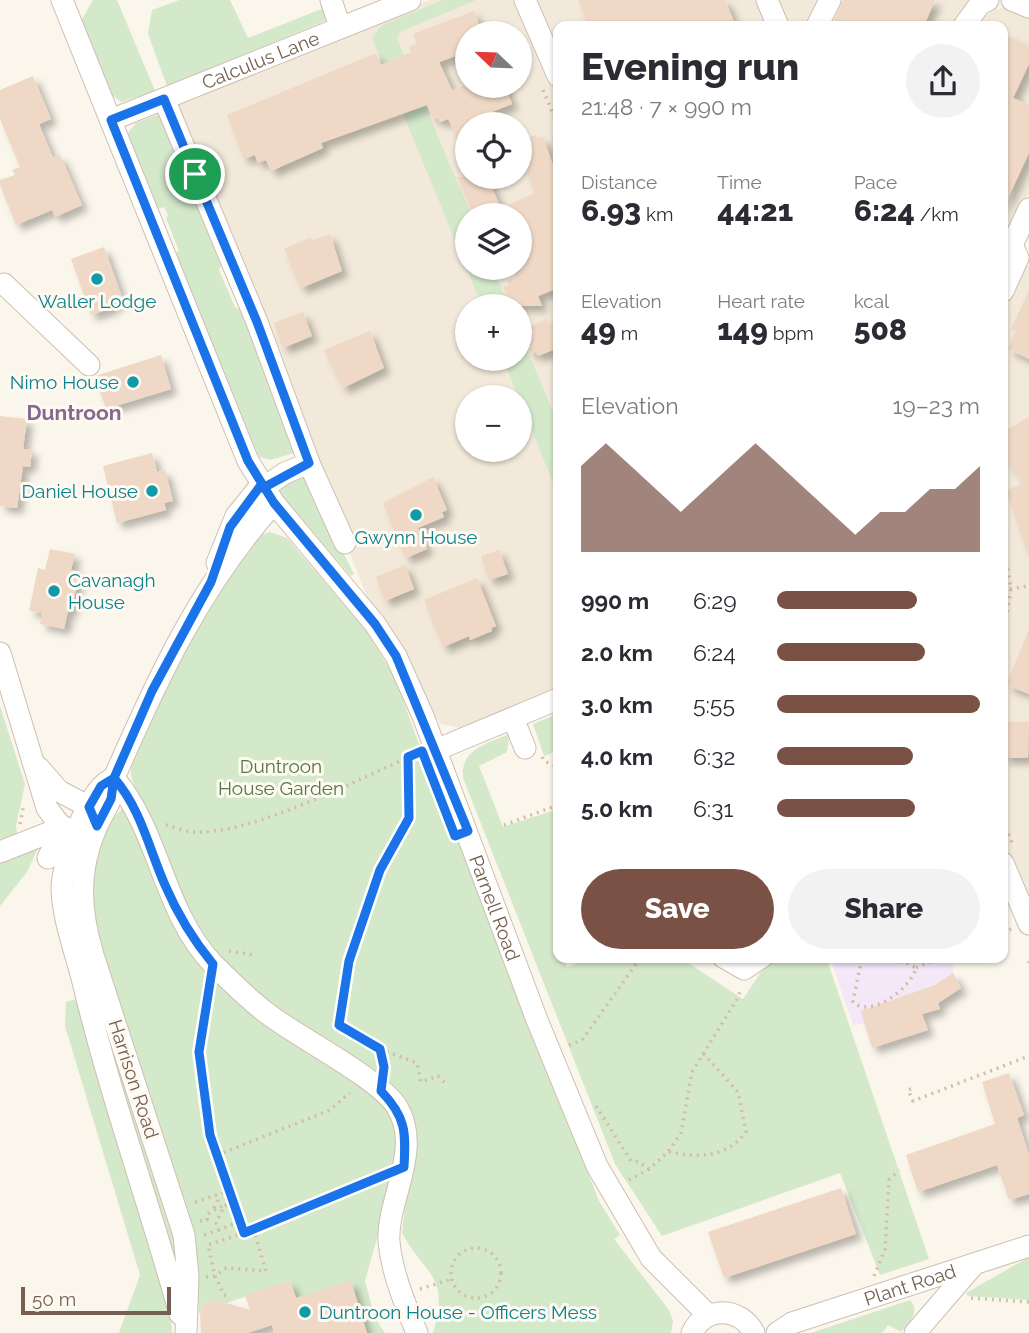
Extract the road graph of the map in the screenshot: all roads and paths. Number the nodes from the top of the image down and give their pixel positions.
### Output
1 (62, 0) edge
2 (331, 0) edge
3 (410, 0) edge
4 (525, 0) edge
5 (767, 0) edge
6 (830, 0) edge
7 (988, 0) edge
8 (1012, 0) edge
9 (1029, 7) edge
10 (776, 21) edge
11 (820, 21) edge
12 (968, 21) edge
13 (340, 27) junction
14 (553, 64) edge
15 (164, 99) junction
16 (111, 120) junction
17 (1029, 209) edge
18 (1014, 247) edge
19 (1008, 280) edge
20 (1, 285) edge
21 (89, 365) dead end
22 (308, 460) junction
23 (266, 492) junction
24 (345, 543) dead end
25 (1008, 571) edge
26 (1029, 586) edge
27 (1008, 589) edge
28 (1011, 589) junction
29 (1008, 607) edge
30 (0, 653) edge
31 (553, 701) edge
32 (513, 718) junction
33 (526, 748) dead end
34 (429, 751) junction
35 (408, 757) junction
36 (34, 762) junction
37 (114, 778) junction
38 (553, 807) edge
39 (93, 816) junction
40 (138, 817) junction
41 (504, 825) dead end
42 (70, 830) junction
43 (0, 852) edge
44 (48, 858) dead end
45 (1008, 875) edge
46 (1029, 925) edge
47 (637, 963) edge
48 (753, 963) edge
49 (861, 963) edge
50 (907, 963) edge
51 (927, 963) edge
52 (213, 964) junction
53 (915, 968) junction
54 (563, 1046) dead end
55 (380, 1049) junction
56 (703, 1053) junction
57 (1029, 1056) edge
58 (445, 1083) dead end
59 (373, 1086) junction
60 (912, 1089) dead end
61 (594, 1103) dead end
62 (668, 1152) junction
63 (217, 1156) junction
64 (404, 1167) junction
65 (649, 1169) junction
66 (899, 1170) dead end
67 (622, 1184) dead end
68 (229, 1191) junction
69 (216, 1195) junction
70 (233, 1202) junction
71 (308, 1205) junction
72 (224, 1206) junction
73 (214, 1208) junction
74 (311, 1214) dead end
75 (207, 1220) junction
76 (200, 1221) junction
77 (240, 1221) junction
78 (216, 1223) junction
79 (253, 1227) junction
80 (219, 1230) junction
81 (244, 1233) junction
82 (204, 1235) junction
83 (208, 1244) junction
84 (1029, 1246) edge
85 (974, 1265) junction
86 (215, 1276) junction
87 (195, 1279) dead end
88 (452, 1279) junction
89 (871, 1282) dead end
90 (401, 1295) junction
91 (231, 1297) dead end
92 (944, 1297) junction
93 (1029, 1302) edge
94 (731, 1313) junction
95 (708, 1315) junction
96 (784, 1328) edge
97 (186, 1333) edge
98 (417, 1333) edge
99 (692, 1333) edge
100 (754, 1333) edge
101 (915, 1333) edge

1 - 16 street, Parnell Road
2 - 13 street
3 - 13 street, Calculus Lane
4 - 14 street
5 - 10 street
6 - 11 street
7 - 12 street
8 - 9 street
13 - 15 street, Calculus Lane
15 - 16 street, Calculus Lane
15 - 22 street
16 - 23 street, Parnell Road
17 - 18 street
18 - 19 street
20 - 21 street
22 - 23 street
22 - 24 street
23 - 34 street, Parnell Road
23 - 37 street
25 - 28 path
26 - 28 path
27 - 28 path
28 - 29 path
30 - 36 street
31 - 32 street
32 - 33 street
32 - 34 street
34 - 35 path
34 - 95 street, Parnell Road
35 - 40 path
35 - 55 path
36 - 39 street
36 - 42 street
37 - 39 street
37 - 40 street
38 - 41 path
39 - 42 street, Harrison Road
39 - 97 street, Harrison Road
40 - 52 street
42 - 43 street
42 - 44 street
42 - 97 street, Harrison Road
45 - 46 street
47 - 54 path
48 - 56 path
49 - 53 path
50 - 53 path
51 - 53 path
52 - 59 street
52 - 63 path
55 - 58 path
55 - 59 path
56 - 62 path
56 - 62 path
57 - 60 path
59 - 63 path
59 - 64 street
61 - 65 path
62 - 65 path
63 - 68 path
64 - 71 path
64 - 90 street
65 - 67 path
66 - 89 path
68 - 69 path
68 - 70 path
69 - 73 path
69 - 76 path
70 - 72 path
70 - 77 path
71 - 74 path
71 - 79 path
72 - 73 path
72 - 78 path
73 - 75 path
75 - 76 path
75 - 78 path
76 - 82 path
77 - 80 path
77 - 81 path
78 - 80 path
79 - 81 path
79 - 86 path
80 - 82 path
81 - 83 path
82 - 83 path
83 - 86 path
84 - 85 street, Plant Road
85 - 92 street
85 - 96 street, Plant Road
86 - 87 path
86 - 91 path
88 - 88 path
88 - 90 path
90 - 98 street
92 - 93 path
92 - 101 street
94 - 95 street, Plant Road
94 - 96 street, Plant Road
94 - 100 street
95 - 99 street

